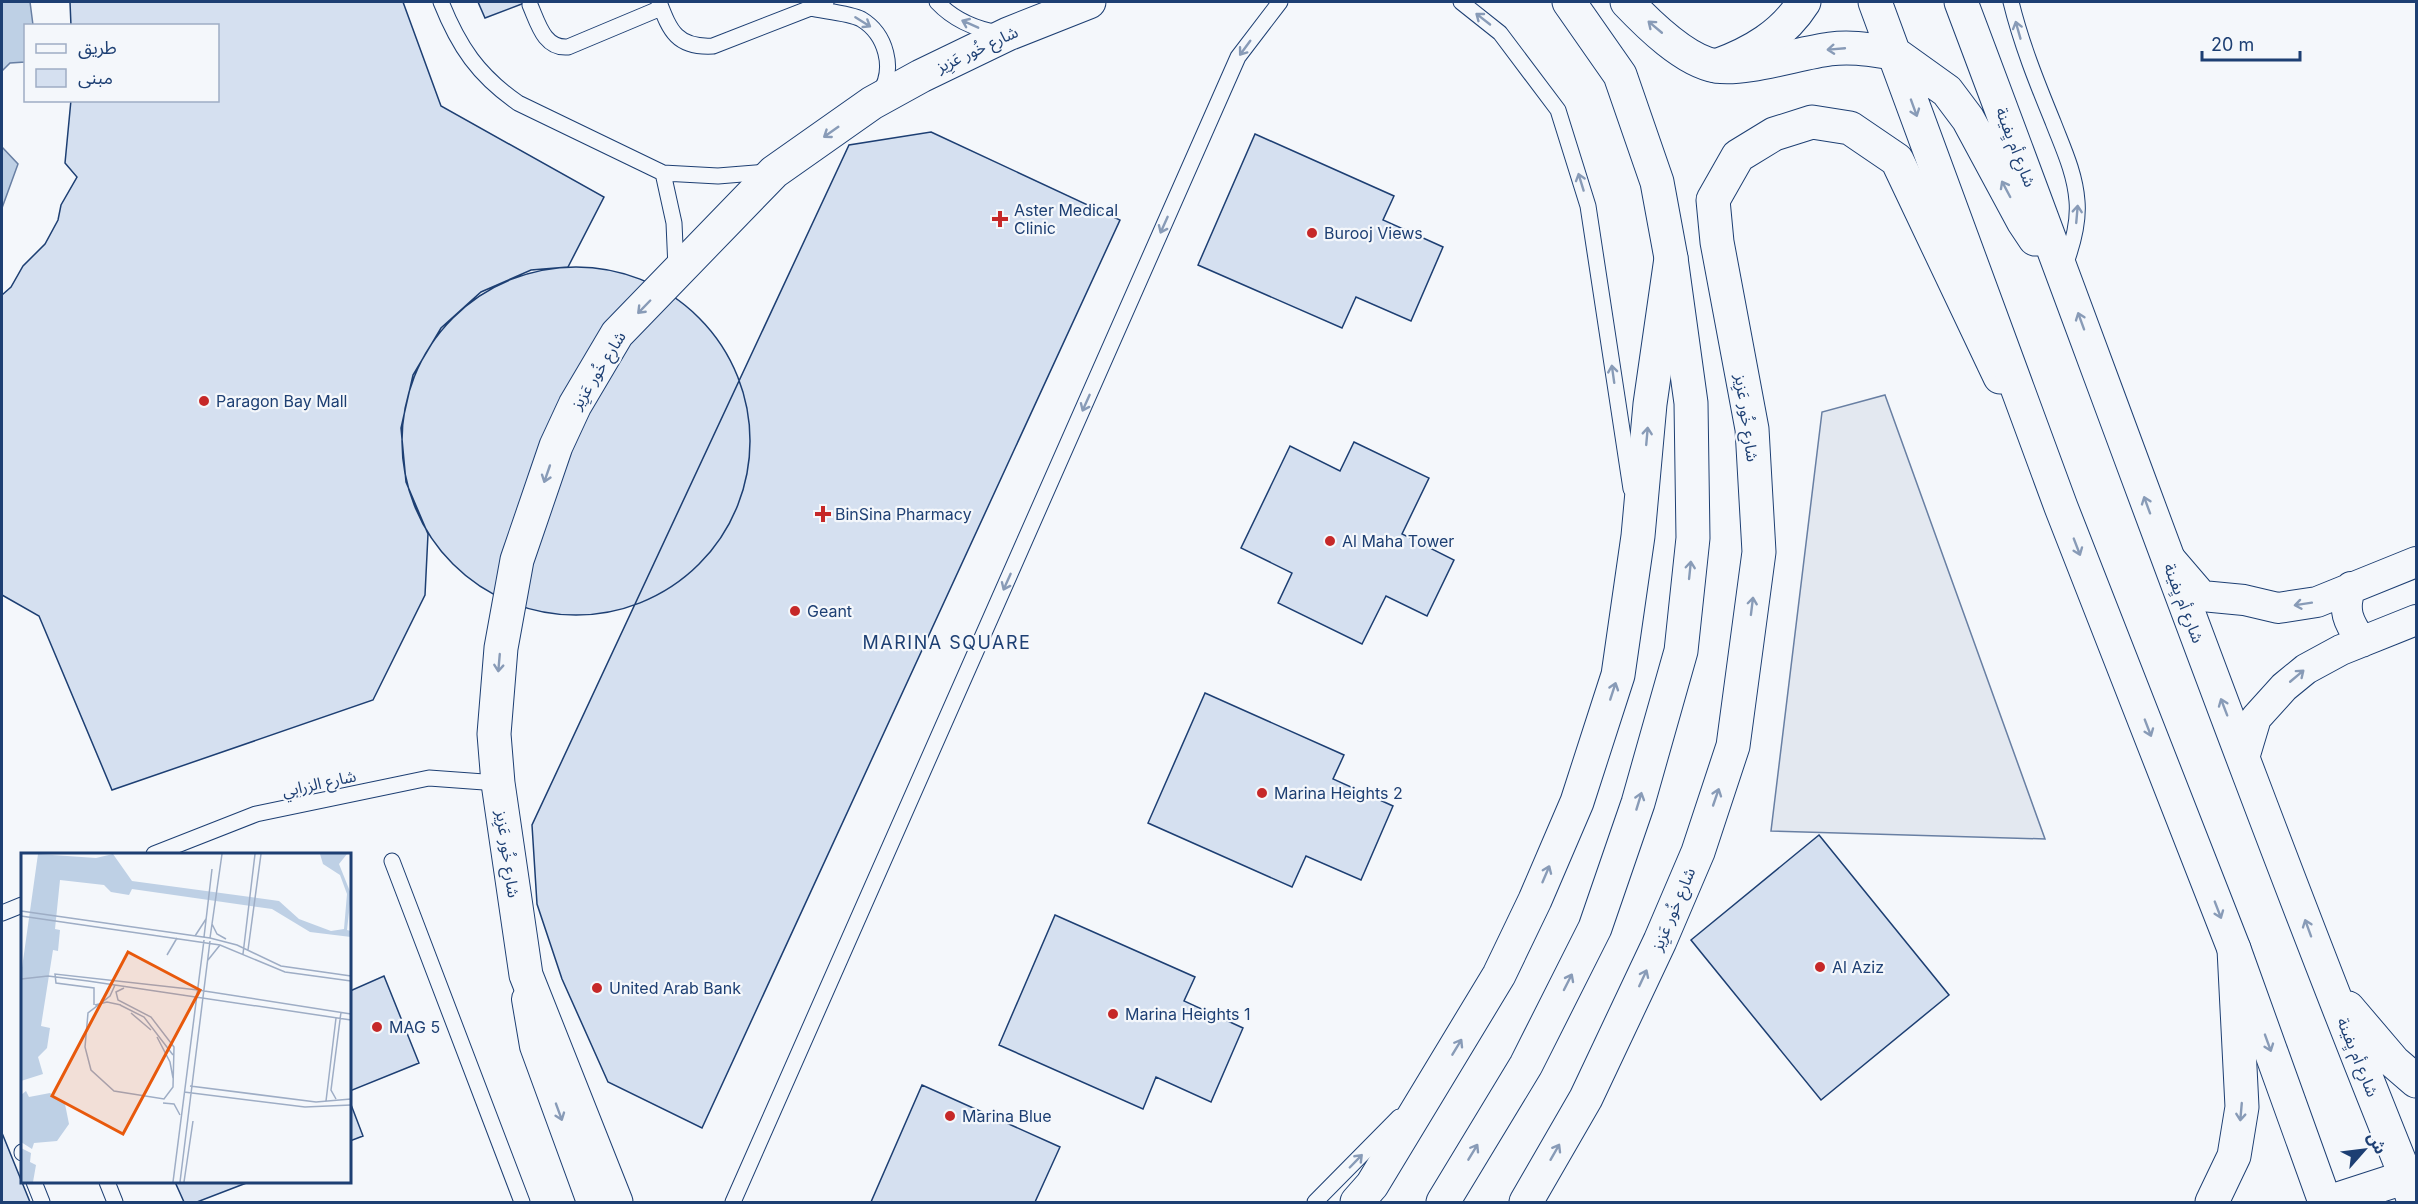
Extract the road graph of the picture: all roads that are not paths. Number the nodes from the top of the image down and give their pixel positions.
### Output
1 (441, 2) edge
2 (826, 2) edge
3 (937, 2) edge
4 (1089, 2) edge
5 (1281, 2) edge
6 (1461, 2) edge
7 (1569, 2) edge
8 (1628, 2) edge
9 (1804, 2) edge
10 (1875, 2) edge
11 (1961, 2) edge
12 (2011, 2) edge
13 (530, 5) dead end
14 (660, 5) edge
15 (807, 8) junction
16 (1008, 34) junction
17 (1894, 53) junction
18 (1716, 66) junction
19 (872, 103) junction
20 (774, 172) junction
21 (663, 173) junction
22 (1671, 258) junction
23 (2063, 271) junction
24 (675, 275) junction
25 (2061, 507) junction
26 (1638, 536) junction
27 (2165, 553) junction
28 (2416, 562) edge
29 (2351, 587) junction
30 (2416, 620) edge
31 (2362, 642) junction
32 (2244, 758) junction
33 (498, 783) junction
34 (159, 853) edge
35 (392, 861) dead end
36 (21, 905) edge
37 (2, 914) edge
38 (2234, 949) junction
39 (526, 975) junction
40 (2328, 983) junction
41 (1440, 1075) junction
42 (2416, 1081) edge
43 (34, 1183) edge
44 (107, 1183) edge
45 (2412, 1184) edge
46 (42, 1203) edge
47 (115, 1203) edge
48 (522, 1203) edge
49 (592, 1203) edge
50 (616, 1203) edge
51 (733, 1203) edge
52 (1316, 1203) edge
53 (1357, 1203) edge
54 (1443, 1203) edge
55 (1526, 1203) edge
56 (2212, 1203) edge
57 (2326, 1203) edge

1 - 21 lane
2 - 15 lane
16 -> 3 lane
4 - 16 street, شارع خُور عَزِيز
5 -> 51 lane
26 -> 6 lane
7 - 22 street
18 -> 8 street
9 - 18 street
10 - 17 street
11 - 23 street, شارع أم يِفينة
23 -> 12 lane
13 - 14 lane
14 - 15 lane
15 -> 19 lane
16 - 19 street, شارع خُور عَزِيز
17 -> 18 street
23 -> 17 street
17 -> 25 street
19 -> 20 street, شارع خُور عَزِيز
20 - 21 lane
20 - 24 street, شارع خُور عَزِيز
21 - 24 lane
26 -> 22 street
54 -> 22 street
27 -> 23 street, شارع أم يِفينة
24 -> 33 street, شارع خُور عَزِيز
25 -> 38 street
55 -> 25 street, شارع خُور عَزِيز
41 -> 26 street
29 -> 27 street
32 -> 27 street, شارع أم يِفينة
28 - 29 street
29 - 31 street
30 - 31 street
32 -> 31 street
40 -> 32 street, شارع أم يِفينة
33 - 34 lane, شارع الزرابي
33 - 39 street, شارع خُور عَزِيز
35 - 48 lane
36 - 37 lane
38 -> 56 street
38 -> 57 street
39 -> 49 street, شارع خُور عَزِيز
39 - 50 street, شارع خُور عَزِيز
40 - 42 street
40 - 45 street, شارع أم يِفينة
52 -> 41 lane
41 - 53 street
43 - 46 lane
44 - 47 lane
45 - 57 street

